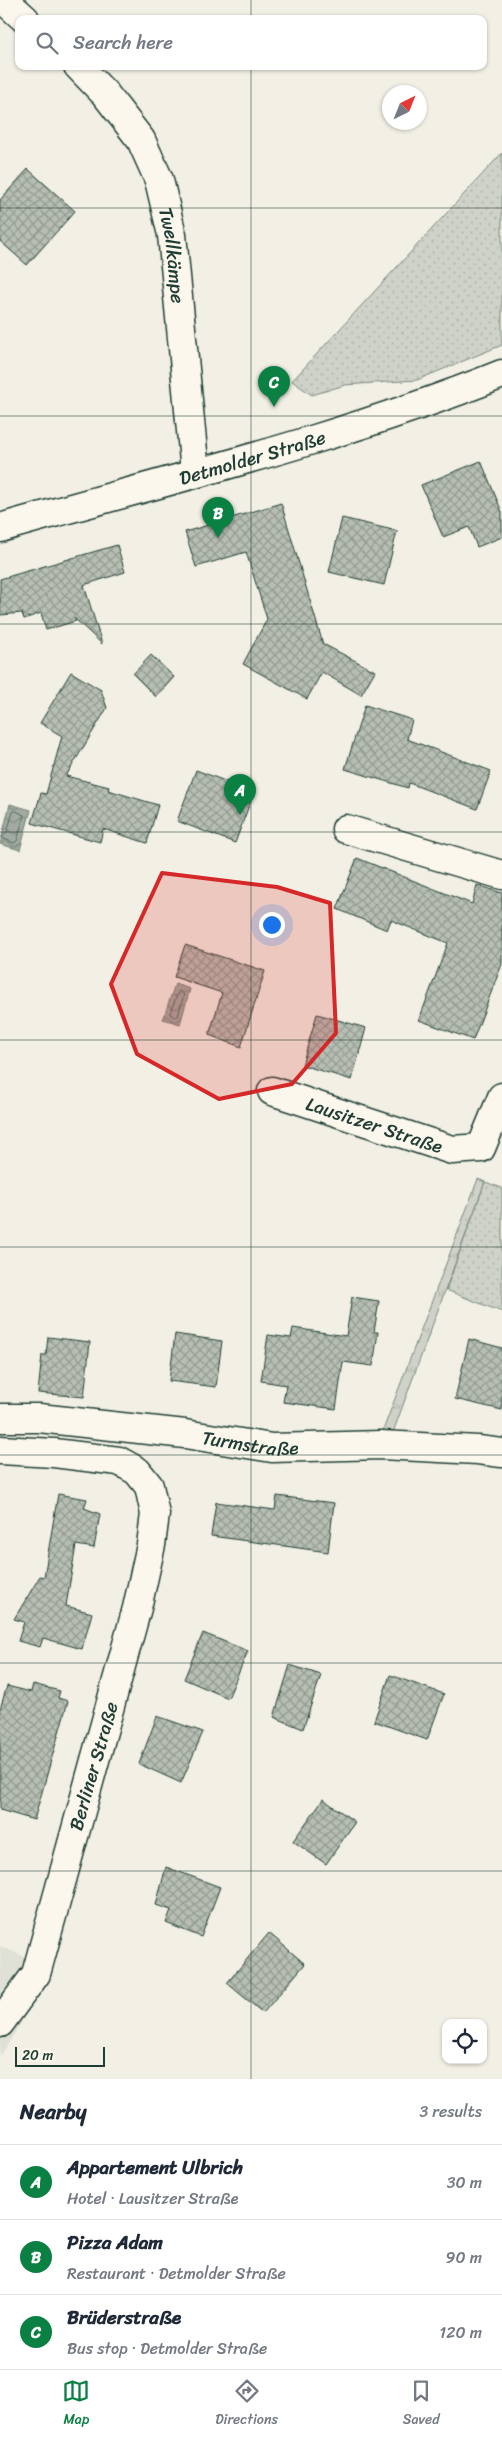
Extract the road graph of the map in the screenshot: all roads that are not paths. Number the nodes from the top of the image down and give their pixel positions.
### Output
1 (4, 0) edge
2 (21, 15) edge
3 (82, 70) edge
4 (502, 374) edge
5 (195, 472) junction
6 (0, 528) edge
7 (346, 830) dead end
8 (502, 875) edge
9 (272, 1091) dead end
10 (502, 1097) edge
11 (0, 1418) edge
12 (0, 1450) edge
13 (502, 1453) edge
14 (0, 2023) edge

1 - 2 street
3 - 5 street, Twellkämpe
4 - 5 street, Detmolder Straße
5 - 6 street, Detmolder Straße
7 - 8 street
9 - 10 street, Lausitzer Straße
11 - 13 street, Turmstraße
12 - 14 street, Berliner Straße

